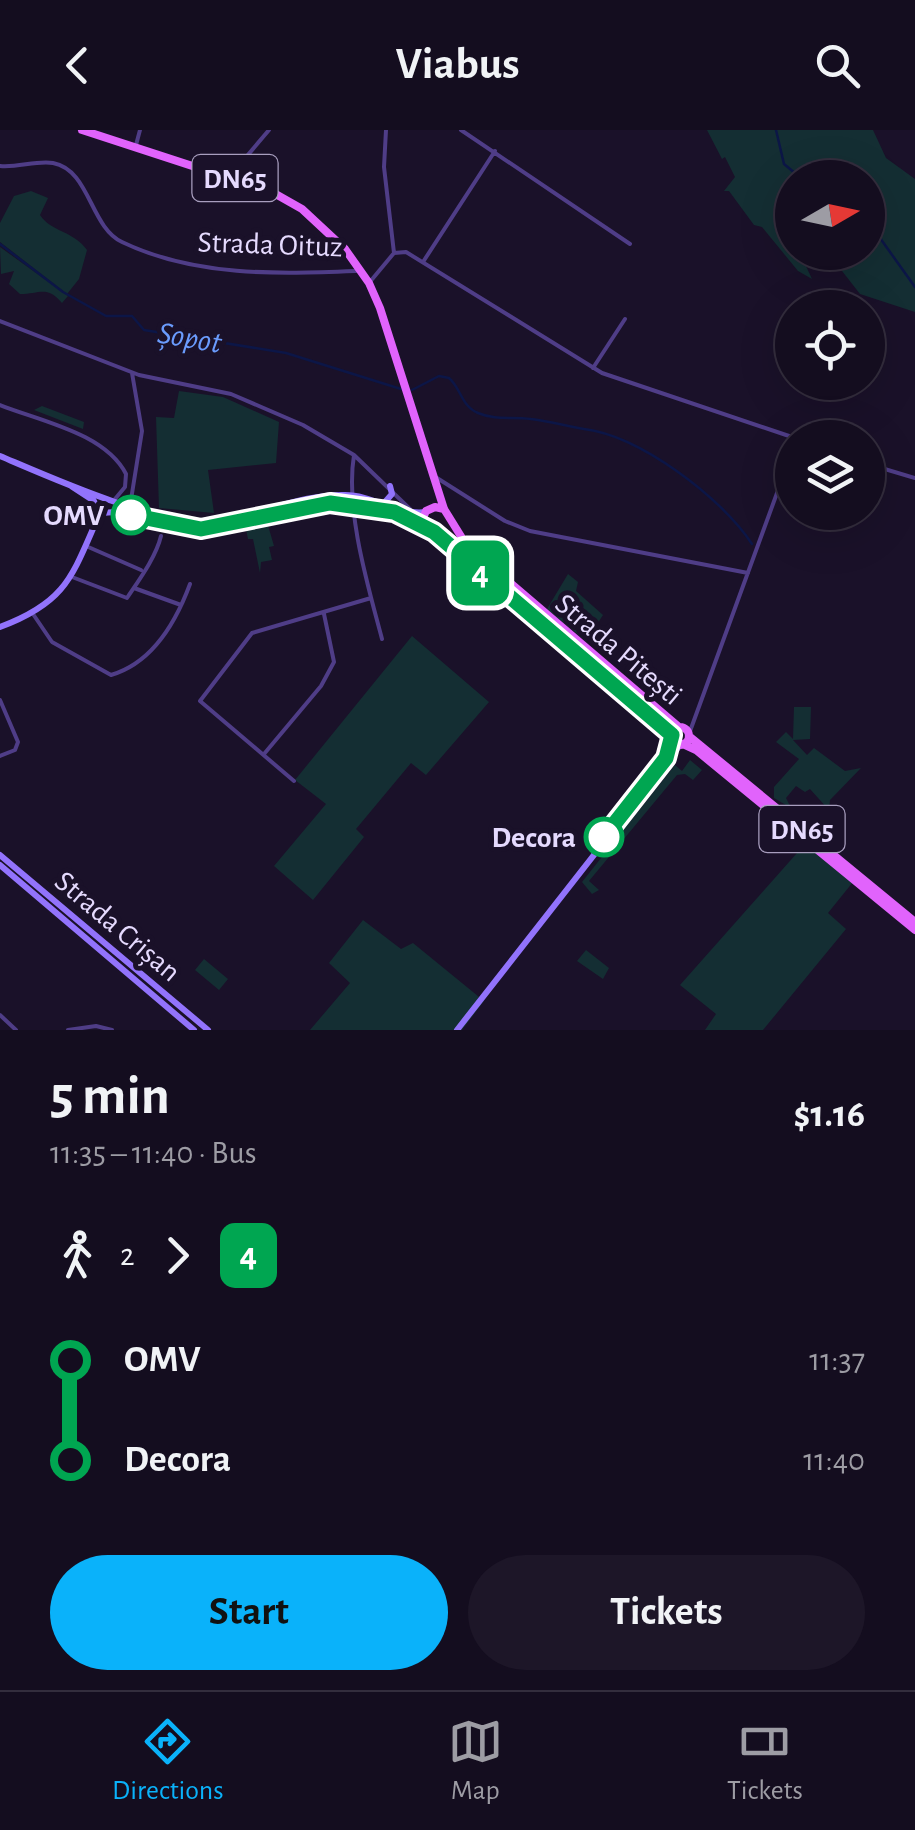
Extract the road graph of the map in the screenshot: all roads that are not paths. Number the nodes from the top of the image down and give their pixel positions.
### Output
1 (82, 130) edge
2 (140, 130) edge
3 (269, 130) edge
4 (386, 130) edge
5 (461, 130) edge
6 (481, 130) edge
7 (474, 136) junction
8 (136, 147) junction
9 (495, 150) junction
10 (0, 166) edge
11 (230, 176) junction
12 (630, 244) dead end
13 (394, 252) junction
14 (423, 262) junction
15 (361, 270) junction
16 (369, 283) junction
17 (625, 319) dead end
18 (0, 321) edge
19 (593, 368) junction
20 (132, 373) junction
21 (0, 405) edge
22 (775, 431) edge
23 (354, 455) junction
24 (0, 456) edge
25 (885, 469) edge
26 (437, 478) junction
27 (915, 478) edge
28 (70, 485) junction
29 (390, 486) junction
30 (115, 499) junction
31 (775, 499) edge
32 (355, 500) junction
33 (385, 502) junction
34 (130, 506) junction
35 (428, 510) junction
36 (412, 513) junction
37 (99, 514) junction
38 (447, 514) junction
39 (156, 519) junction
40 (430, 529) junction
41 (160, 536) dead end
42 (86, 546) junction
43 (140, 570) junction
44 (748, 573) junction
45 (72, 577) junction
46 (190, 584) dead end
47 (134, 588) junction
48 (371, 598) junction
49 (182, 606) junction
50 (323, 612) junction
51 (33, 614) junction
52 (0, 627) edge
53 (382, 639) dead end
54 (586, 656) junction
55 (0, 700) edge
56 (694, 713) junction
57 (681, 736) junction
58 (264, 754) junction
59 (0, 756) edge
60 (294, 781) dead end
61 (0, 855) edge
62 (0, 865) edge
63 (915, 926) edge
64 (0, 1015) edge
65 (16, 1030) edge
66 (68, 1030) edge
67 (112, 1030) edge
68 (194, 1030) edge
69 (208, 1030) edge
70 (456, 1030) edge

1 - 8 main road, DN65
2 - 8 street
3 - 11 street
4 - 13 street
5 - 7 street
6 - 7 street
7 - 9 street
8 - 11 main road, DN65
9 - 12 street
9 - 14 street
10 - 15 street, Strada Oituz
11 - 15 main road, DN65
13 - 14 street
13 - 16 street
14 - 19 street
15 - 16 main road, Strada Oituz / DN65
16 - 26 main road, Strada Oituz / DN65
17 - 19 street
18 - 20 street
19 - 22 street
20 - 23 street
20 - 34 street
21 - 30 street
23 - 29 street
23 - 32 street
24 - 28 main road
25 - 27 street
26 - 35 main road
26 - 38 main road, Strada Oituz / DN65
26 - 44 street
28 - 30 main road
28 - 37 main road
29 - 33 main road
29 - 36 street
30 - 34 main road
31 - 44 street
32 - 33 main road
32 - 39 main road
32 - 40 main road
32 - 48 street
33 - 36 main road
34 - 39 main road
35 - 36 main road
35 - 38 main road
35 - 40 main road
37 - 39 main road
37 - 42 main road
38 - 40 main road
38 - 54 main road, Strada Pitești / DN65
40 - 54 main road, Strada Pitești / DN65
41 - 43 street
42 - 43 street
42 - 45 main road
43 - 47 street
44 - 56 street
45 - 47 street
45 - 51 main road
46 - 49 street
47 - 49 street
48 - 50 street
48 - 53 street
49 - 51 street
50 - 58 street
50 - 58 street
51 - 52 main road
54 - 57 main road, Strada Pitești / DN65
55 - 59 street
56 - 57 street
56 - 57 street
57 - 63 main road, Strada Pitești / DN65
57 - 70 main road
58 - 60 street
61 - 69 main road, Strada Crișan
62 - 68 main road, Strada Crișan
64 - 65 street
66 - 67 street

